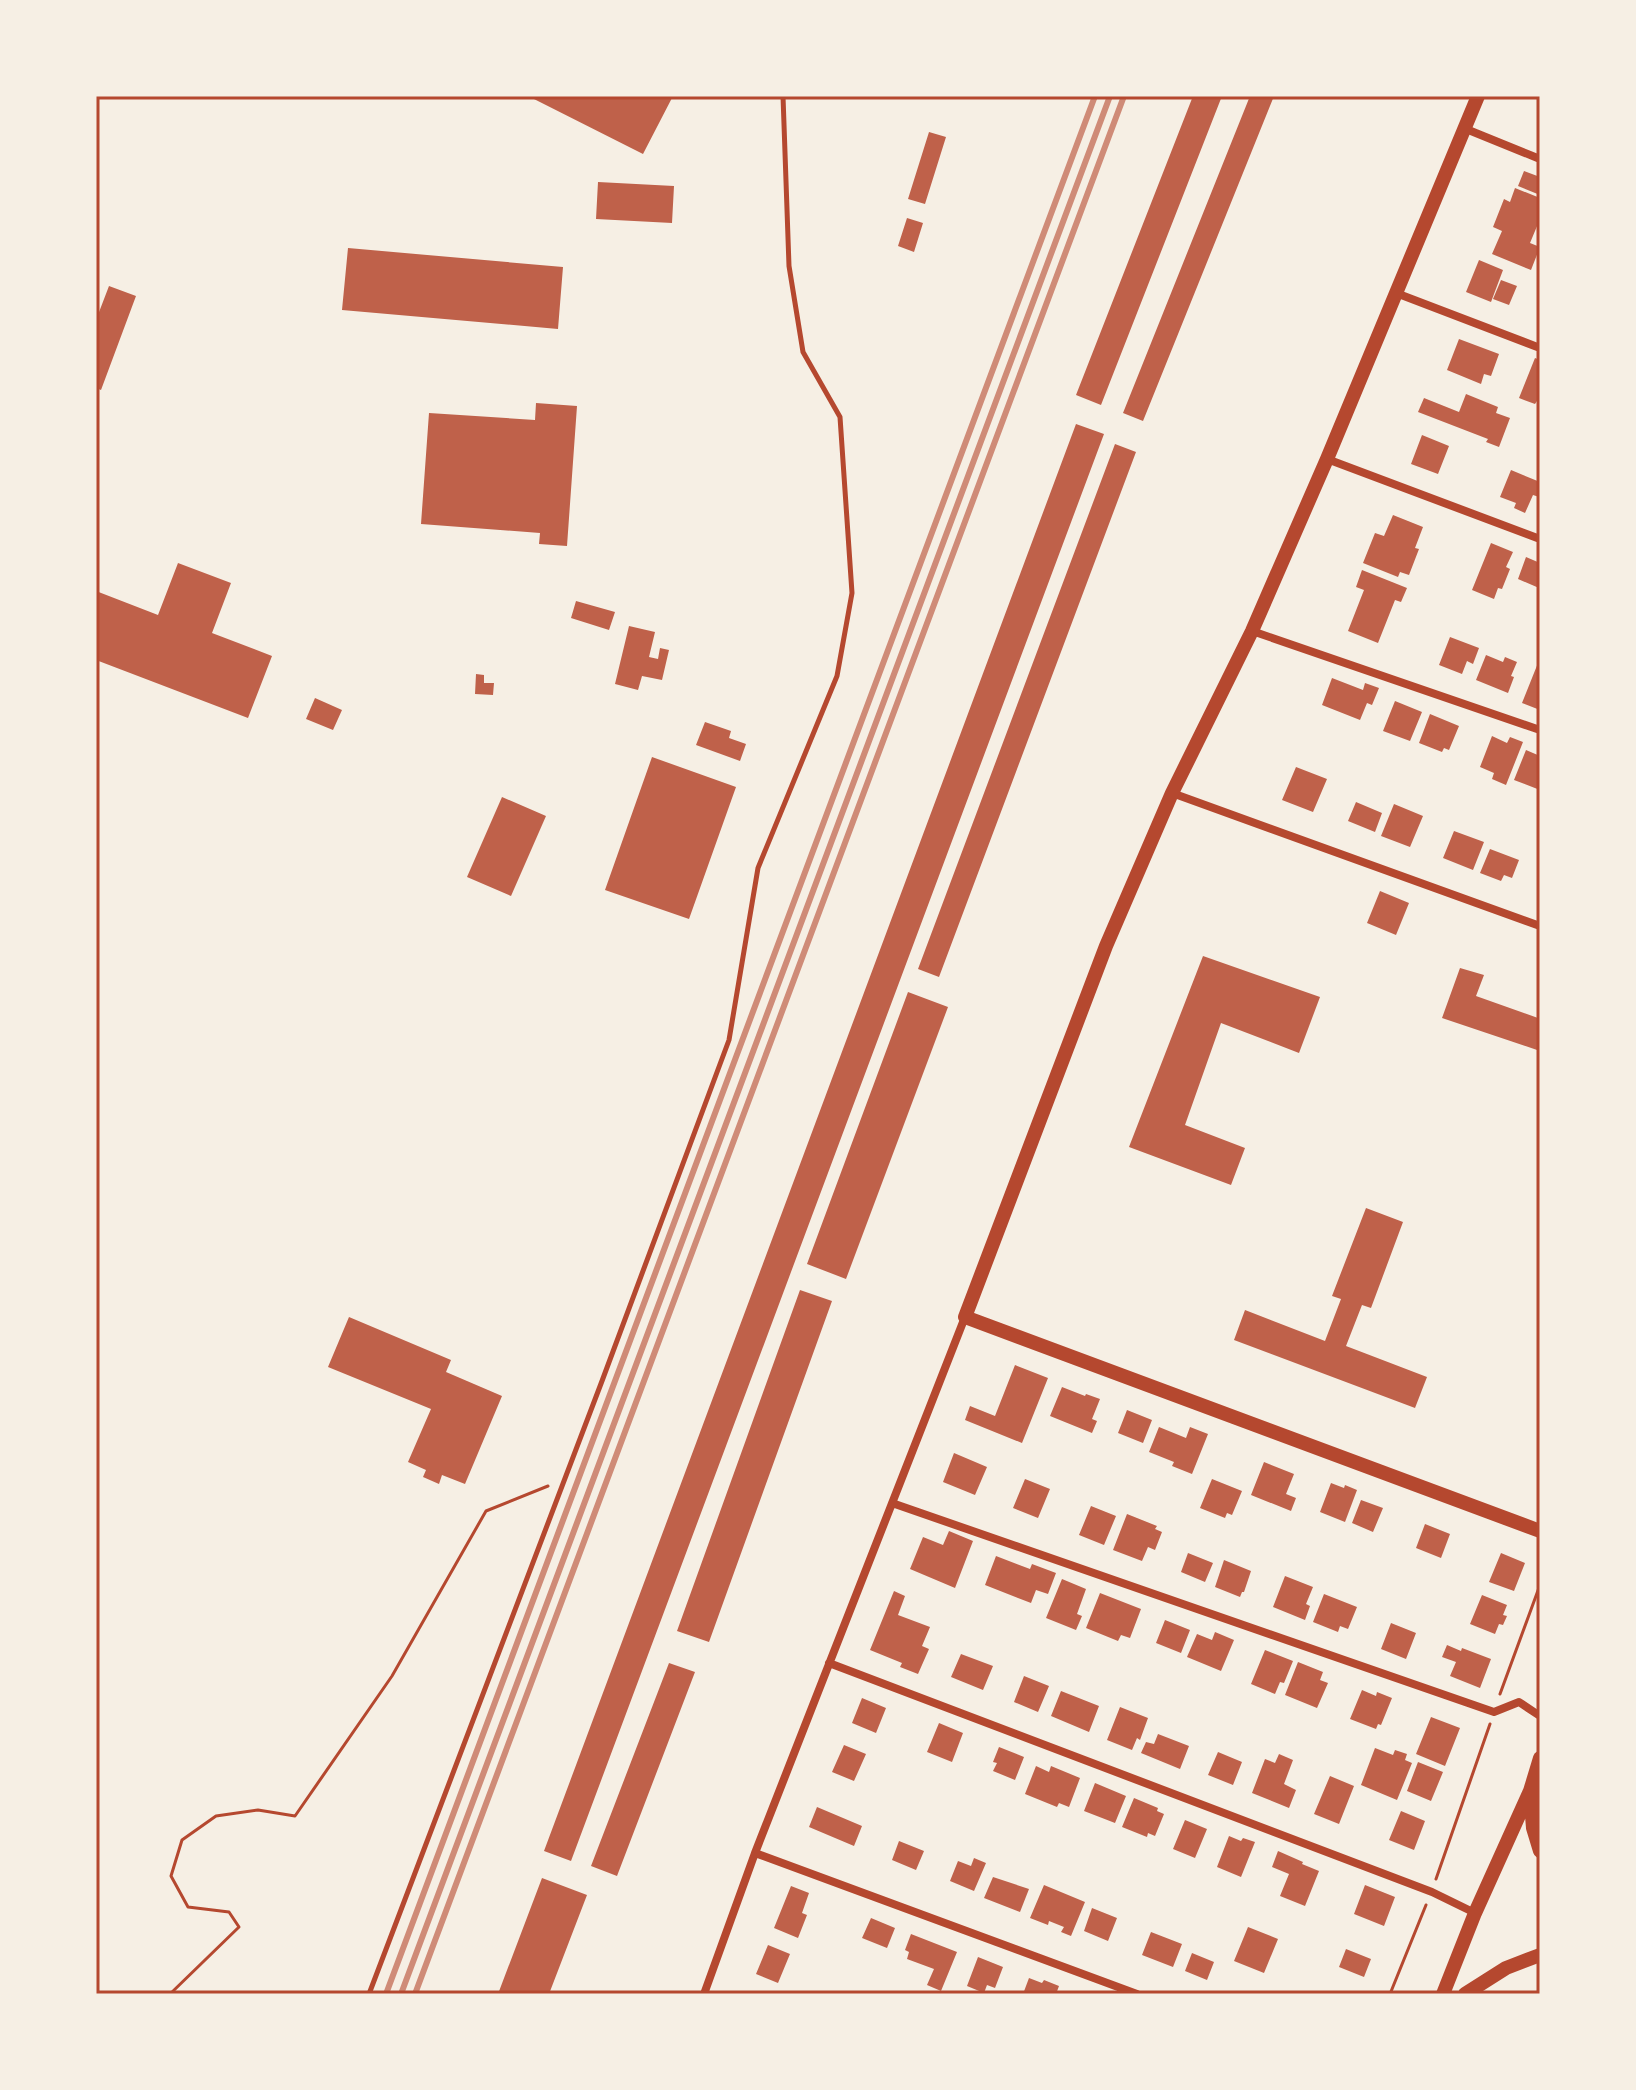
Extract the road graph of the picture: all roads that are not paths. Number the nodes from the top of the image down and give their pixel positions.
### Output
1 (783, 96) edge
2 (1478, 96) edge
3 (1466, 129) junction
4 (1540, 159) edge
5 (1396, 293) junction
6 (1540, 348) edge
7 (1327, 459) junction
8 (1540, 539) edge
9 (1252, 631) junction
10 (1540, 730) edge
11 (1172, 793) junction
12 (1540, 926) edge
13 (965, 1317) junction
14 (892, 1503) junction
15 (1540, 1531) edge
16 (829, 1663) junction
17 (1540, 1716) edge
18 (1540, 1758) edge
19 (1530, 1791) junction
20 (1540, 1851) edge
21 (755, 1853) junction
22 (1475, 1913) junction
23 (1540, 1955) edge
24 (369, 1994) edge
25 (704, 1994) edge
26 (1137, 1994) edge
27 (1443, 1994) edge
28 (1465, 1994) edge

1 - 24 lane
2 - 3 main road
3 - 4 street
3 - 5 main road
5 - 6 street
5 - 7 main road
7 - 8 street
7 - 9 main road
9 - 10 street
9 - 11 main road
11 - 12 street
11 - 13 main road
13 - 14 street
13 - 15 main road
14 - 16 street
14 - 17 street
16 - 21 street
16 - 22 street
18 - 19 main road
19 - 20 main road
19 - 22 main road
21 - 25 street
21 - 26 street
22 - 27 main road
23 - 28 main road

